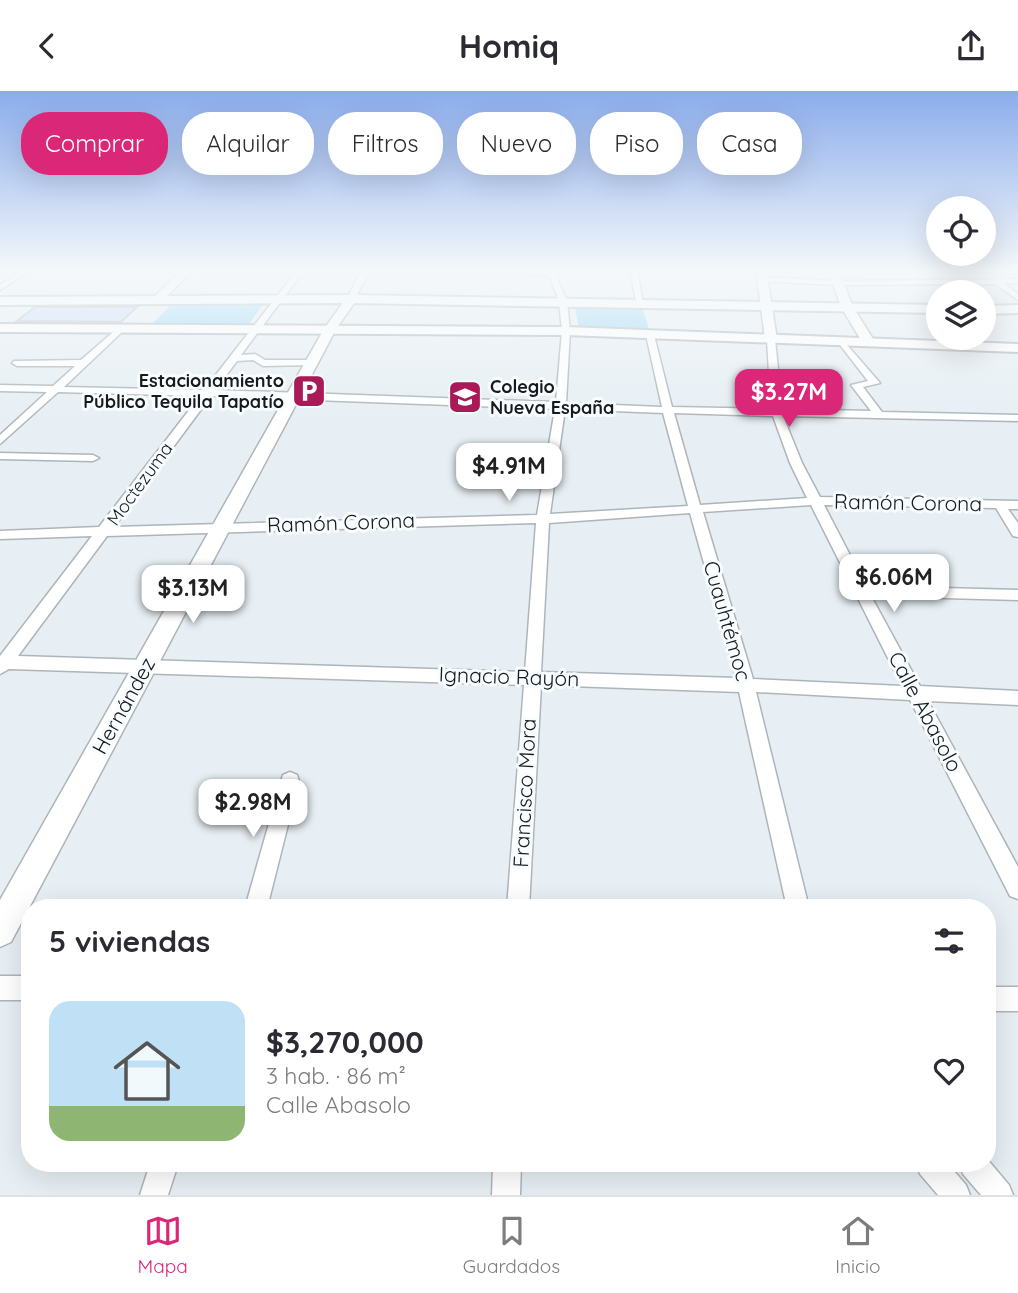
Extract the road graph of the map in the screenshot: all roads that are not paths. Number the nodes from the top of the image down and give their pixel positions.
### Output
1 (261, 321) edge
2 (336, 321) edge
3 (565, 321) edge
4 (768, 321) edge
5 (855, 321) edge
6 (0, 328) edge
7 (254, 329) junction
8 (120, 330) junction
9 (330, 330) junction
10 (566, 331) junction
11 (650, 335) junction
12 (771, 339) junction
13 (841, 341) junction
14 (869, 342) junction
15 (1018, 348) edge
16 (233, 358) junction
17 (17, 363) dead end
18 (84, 363) junction
19 (313, 363) junction
20 (0, 388) edge
21 (54, 391) junction
22 (207, 393) junction
23 (296, 395) junction
24 (561, 404) junction
25 (666, 410) junction
26 (777, 413) junction
27 (879, 415) junction
28 (1018, 418) edge
29 (0, 441) edge
30 (0, 456) edge
31 (93, 458) dead end
32 (817, 501) junction
33 (999, 504) junction
34 (1018, 505) edge
35 (696, 511) junction
36 (543, 519) junction
37 (223, 527) junction
38 (105, 531) junction
39 (1018, 533) edge
40 (0, 535) edge
41 (861, 591) junction
42 (1018, 595) edge
43 (1, 664) edge
44 (147, 665) junction
45 (532, 678) junction
46 (746, 685) junction
47 (916, 694) junction
48 (1018, 698) edge
49 (290, 781) dead end
50 (1018, 888) edge
51 (258, 899) edge
52 (519, 899) edge
53 (796, 899) edge
54 (0, 931) edge
55 (0, 988) edge
56 (21, 988) edge
57 (996, 999) edge
58 (1018, 999) edge
59 (161, 1172) edge
60 (507, 1172) edge
61 (937, 1172) edge
62 (980, 1172) edge
63 (154, 1195) edge
64 (506, 1195) edge
65 (956, 1195) edge
66 (999, 1195) edge

1 - 7 street, Moctezuma
2 - 9 street, Hernández
3 - 10 street, Francisco Mora
4 - 12 street
5 - 14 street
6 - 8 main road
7 - 8 main road
7 - 9 main road
7 - 16 street, Moctezuma
8 - 18 street
9 - 10 main road
9 - 19 street, Hernández
10 - 11 main road
10 - 24 street, Francisco Mora
11 - 12 main road
11 - 25 street, Cuauhtémoc
12 - 13 main road
12 - 26 street, Calle Abasolo
13 - 14 main road
13 - 27 street
14 - 15 main road
16 - 19 street
16 - 22 street, Moctezuma
17 - 18 street
18 - 21 street
19 - 23 street, Hernández
20 - 21 street
21 - 22 street
21 - 29 street
22 - 23 street
22 - 38 street, Moctezuma
23 - 24 street
23 - 37 street, Hernández
24 - 25 street
24 - 36 street, Francisco Mora
25 - 26 street
25 - 35 street, Cuauhtémoc
26 - 27 street
26 - 32 street, Calle Abasolo
27 - 28 street
30 - 31 street
32 - 33 street, Ramón Corona
32 - 35 street, Ramón Corona
32 - 41 street, Calle Abasolo
33 - 34 street, Ramón Corona
33 - 39 street
35 - 36 street, Ramón Corona
35 - 46 street, Cuauhtémoc
36 - 37 street, Ramón Corona
36 - 45 street, Francisco Mora
37 - 38 street, Ramón Corona
37 - 44 street, Hernández
38 - 40 street, Ramón Corona
38 - 43 street, Moctezuma
41 - 42 street
41 - 47 street, Calle Abasolo
43 - 44 street, Ignacio Rayón
44 - 45 street, Ignacio Rayón
44 - 54 street, Hernández
45 - 46 street, Ignacio Rayón
45 - 52 street, Francisco Mora
46 - 47 street, Ignacio Rayón
46 - 53 street, Cuauhtémoc
47 - 48 street, Ignacio Rayón
47 - 50 street, Calle Abasolo
49 - 51 street
55 - 56 street
57 - 58 street
59 - 63 street
60 - 64 street
61 - 65 street
62 - 66 street

